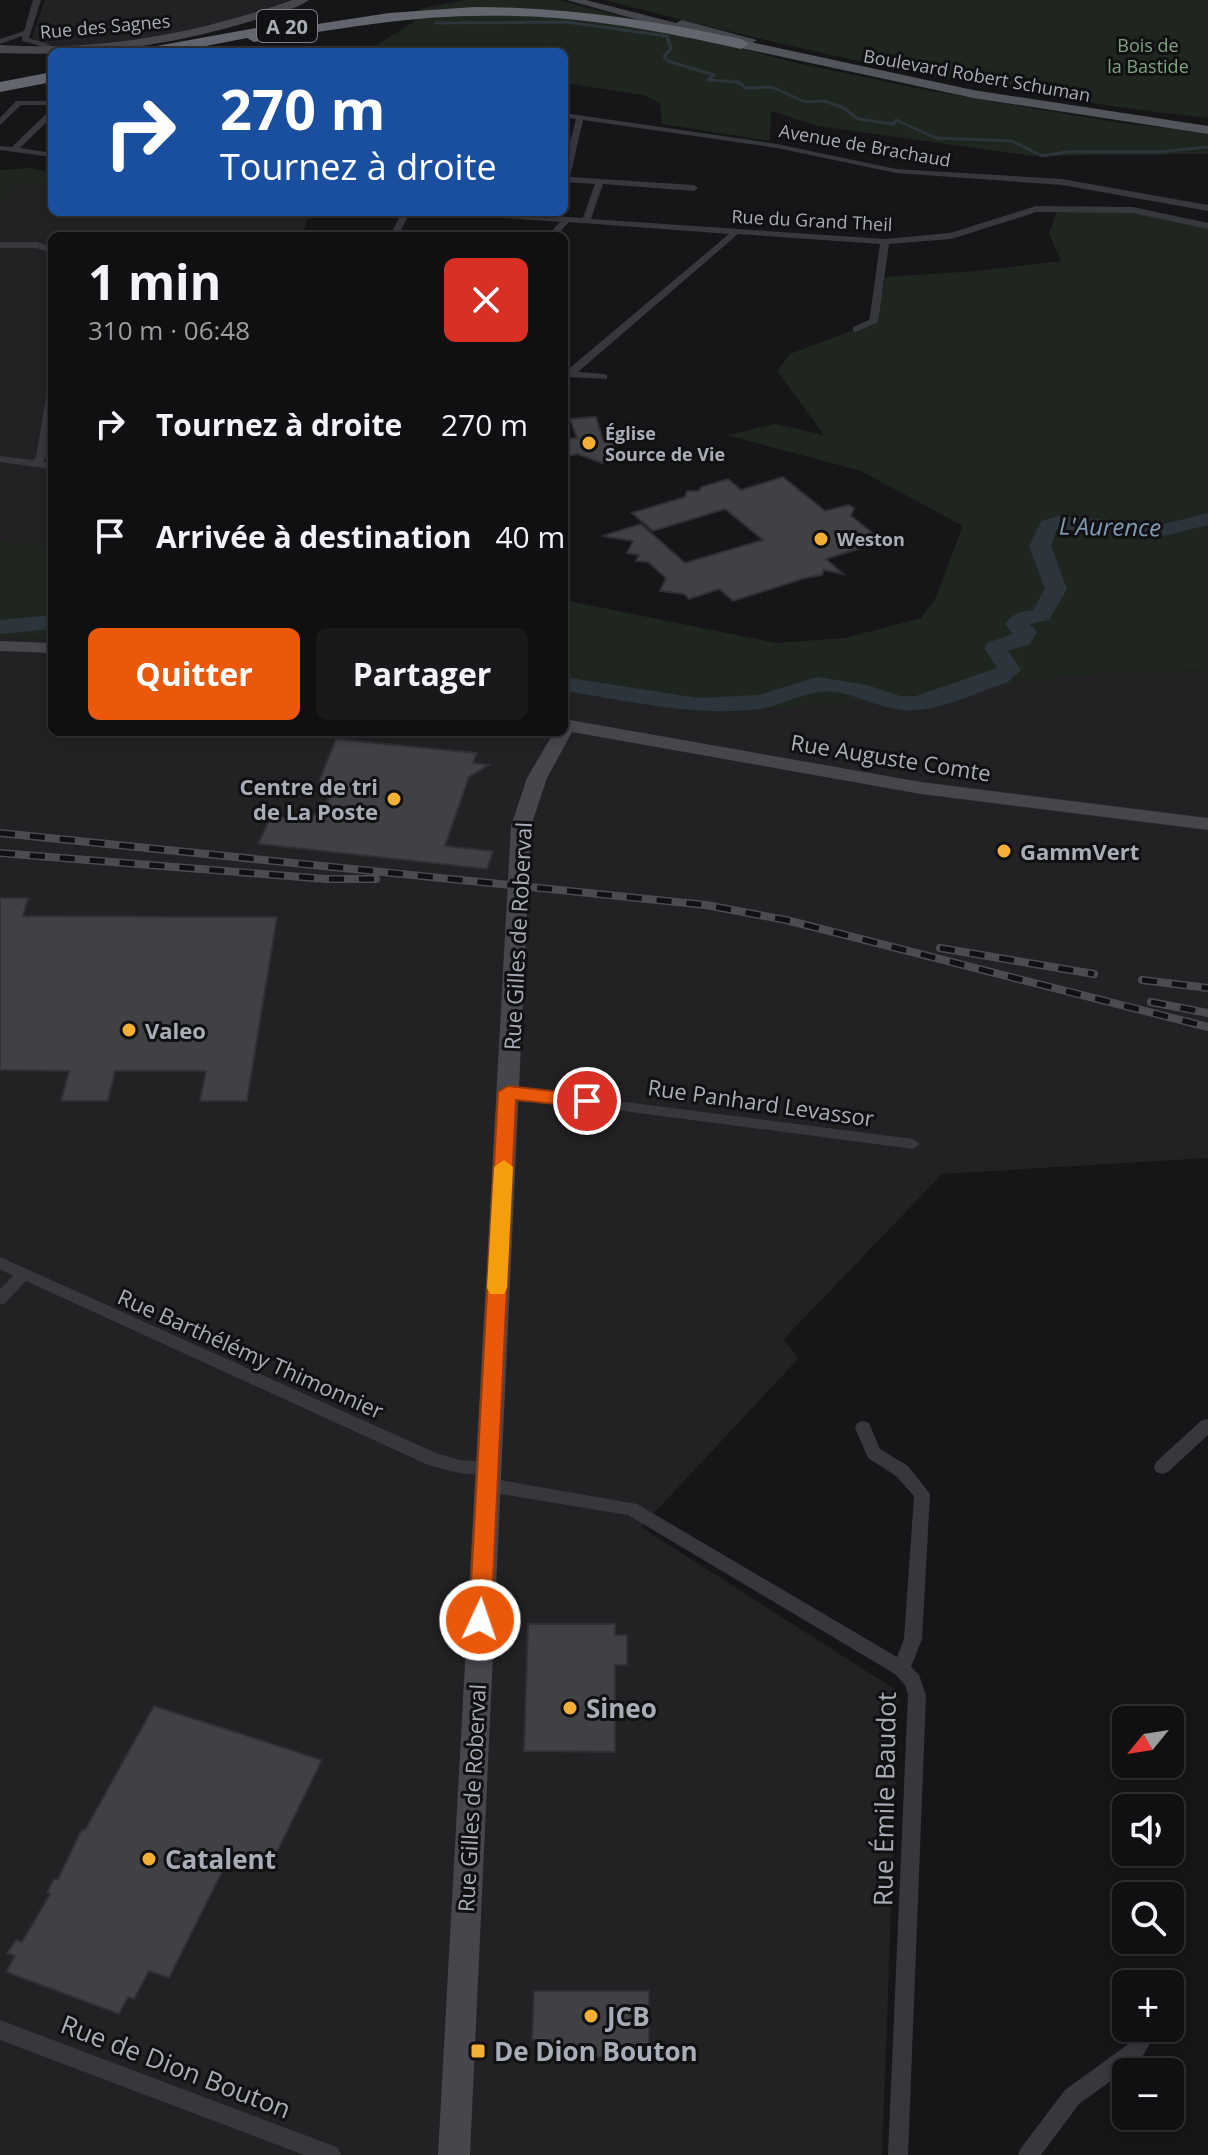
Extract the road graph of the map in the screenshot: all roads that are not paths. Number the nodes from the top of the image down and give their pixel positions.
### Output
1 (37, 0) edge
2 (295, 0) edge
3 (303, 0) edge
4 (422, 0) edge
5 (450, 0) edge
6 (573, 0) edge
7 (586, 0) edge
8 (254, 38) junction
9 (746, 42) junction
10 (12, 43) edge
11 (74, 48) edge
12 (97, 48) edge
13 (172, 48) edge
14 (203, 48) edge
15 (48, 75) edge
16 (0, 84) edge
17 (48, 103) edge
18 (568, 116) edge
19 (48, 117) edge
20 (580, 118) junction
21 (0, 123) edge
22 (1208, 123) edge
23 (1208, 130) edge
24 (0, 148) edge
25 (14, 150) junction
26 (48, 154) edge
27 (568, 164) edge
28 (568, 179) edge
29 (600, 182) junction
30 (694, 188) dead end
31 (1208, 208) edge
32 (512, 216) edge
33 (566, 220) junction
34 (586, 221) junction
35 (1208, 226) edge
36 (555, 232) edge
37 (736, 232) junction
38 (885, 242) junction
39 (0, 245) edge
40 (48, 249) edge
41 (856, 329) dead end
42 (568, 373) edge
43 (568, 374) edge
44 (604, 377) dead end
45 (48, 415) edge
46 (0, 459) edge
47 (36, 464) junction
48 (48, 466) edge
49 (0, 648) edge
50 (48, 651) edge
51 (606, 731) junction
52 (568, 732) edge
53 (558, 736) edge
54 (563, 736) edge
55 (1208, 824) edge
56 (508, 1092) junction
57 (913, 1144) dead end
58 (0, 1263) edge
59 (24, 1274) junction
60 (0, 1299) edge
61 (1208, 1425) edge
62 (863, 1428) dead end
63 (1162, 1467) dead end
64 (488, 1476) junction
65 (901, 1669) junction
66 (0, 2030) edge
67 (1140, 2042) edge
68 (331, 2155) edge
69 (454, 2155) edge
70 (898, 2155) edge
71 (1028, 2155) edge

1 - 10 street
2 - 10 street, Rue des Sagnes
3 - 12 street, Rue des Sagnes
4 - 13 highway, A 20
5 - 8 highway, A 20
6 - 9 street
7 - 9 street
8 - 9 highway
8 - 14 highway, A 20
9 - 22 main road, Boulevard Robert Schuman
9 - 23 main road, Boulevard Robert Schuman
10 - 11 street, Rue des Sagnes
15 - 16 highway
17 - 21 street
18 - 20 street, Avenue de Brachaud
19 - 25 street
20 - 27 street
20 - 31 street, Avenue de Brachaud
24 - 25 street
25 - 26 street
28 - 29 street
29 - 30 street
29 - 34 street
32 - 33 street, Rue du Grand Theil
33 - 34 street, Rue du Grand Theil
33 - 36 street
34 - 37 street, Rue du Grand Theil
35 - 38 street, Rue du Grand Theil
37 - 38 street, Rue du Grand Theil
37 - 42 street
38 - 41 street
39 - 40 street
43 - 44 street
45 - 47 street
46 - 47 street
47 - 48 street
49 - 50 street
51 - 52 street, Rue Auguste Comte
51 - 54 street
51 - 55 street, Rue Auguste Comte
53 - 56 street, Rue Gilles de Roberval
56 - 57 street, Rue Panhard Levassor
56 - 64 street, Rue Gilles de Roberval
58 - 59 street, Rue Barthélémy Thimonnier
59 - 60 street
59 - 64 street, Rue Barthélémy Thimonnier
61 - 63 street
62 - 65 street, Rue Émile Baudot
64 - 65 street, Rue Barthélémy Thimonnier
64 - 69 street, Rue Gilles de Roberval
65 - 70 street, Rue Émile Baudot
66 - 68 street, Rue de Dion Bouton
67 - 71 street

